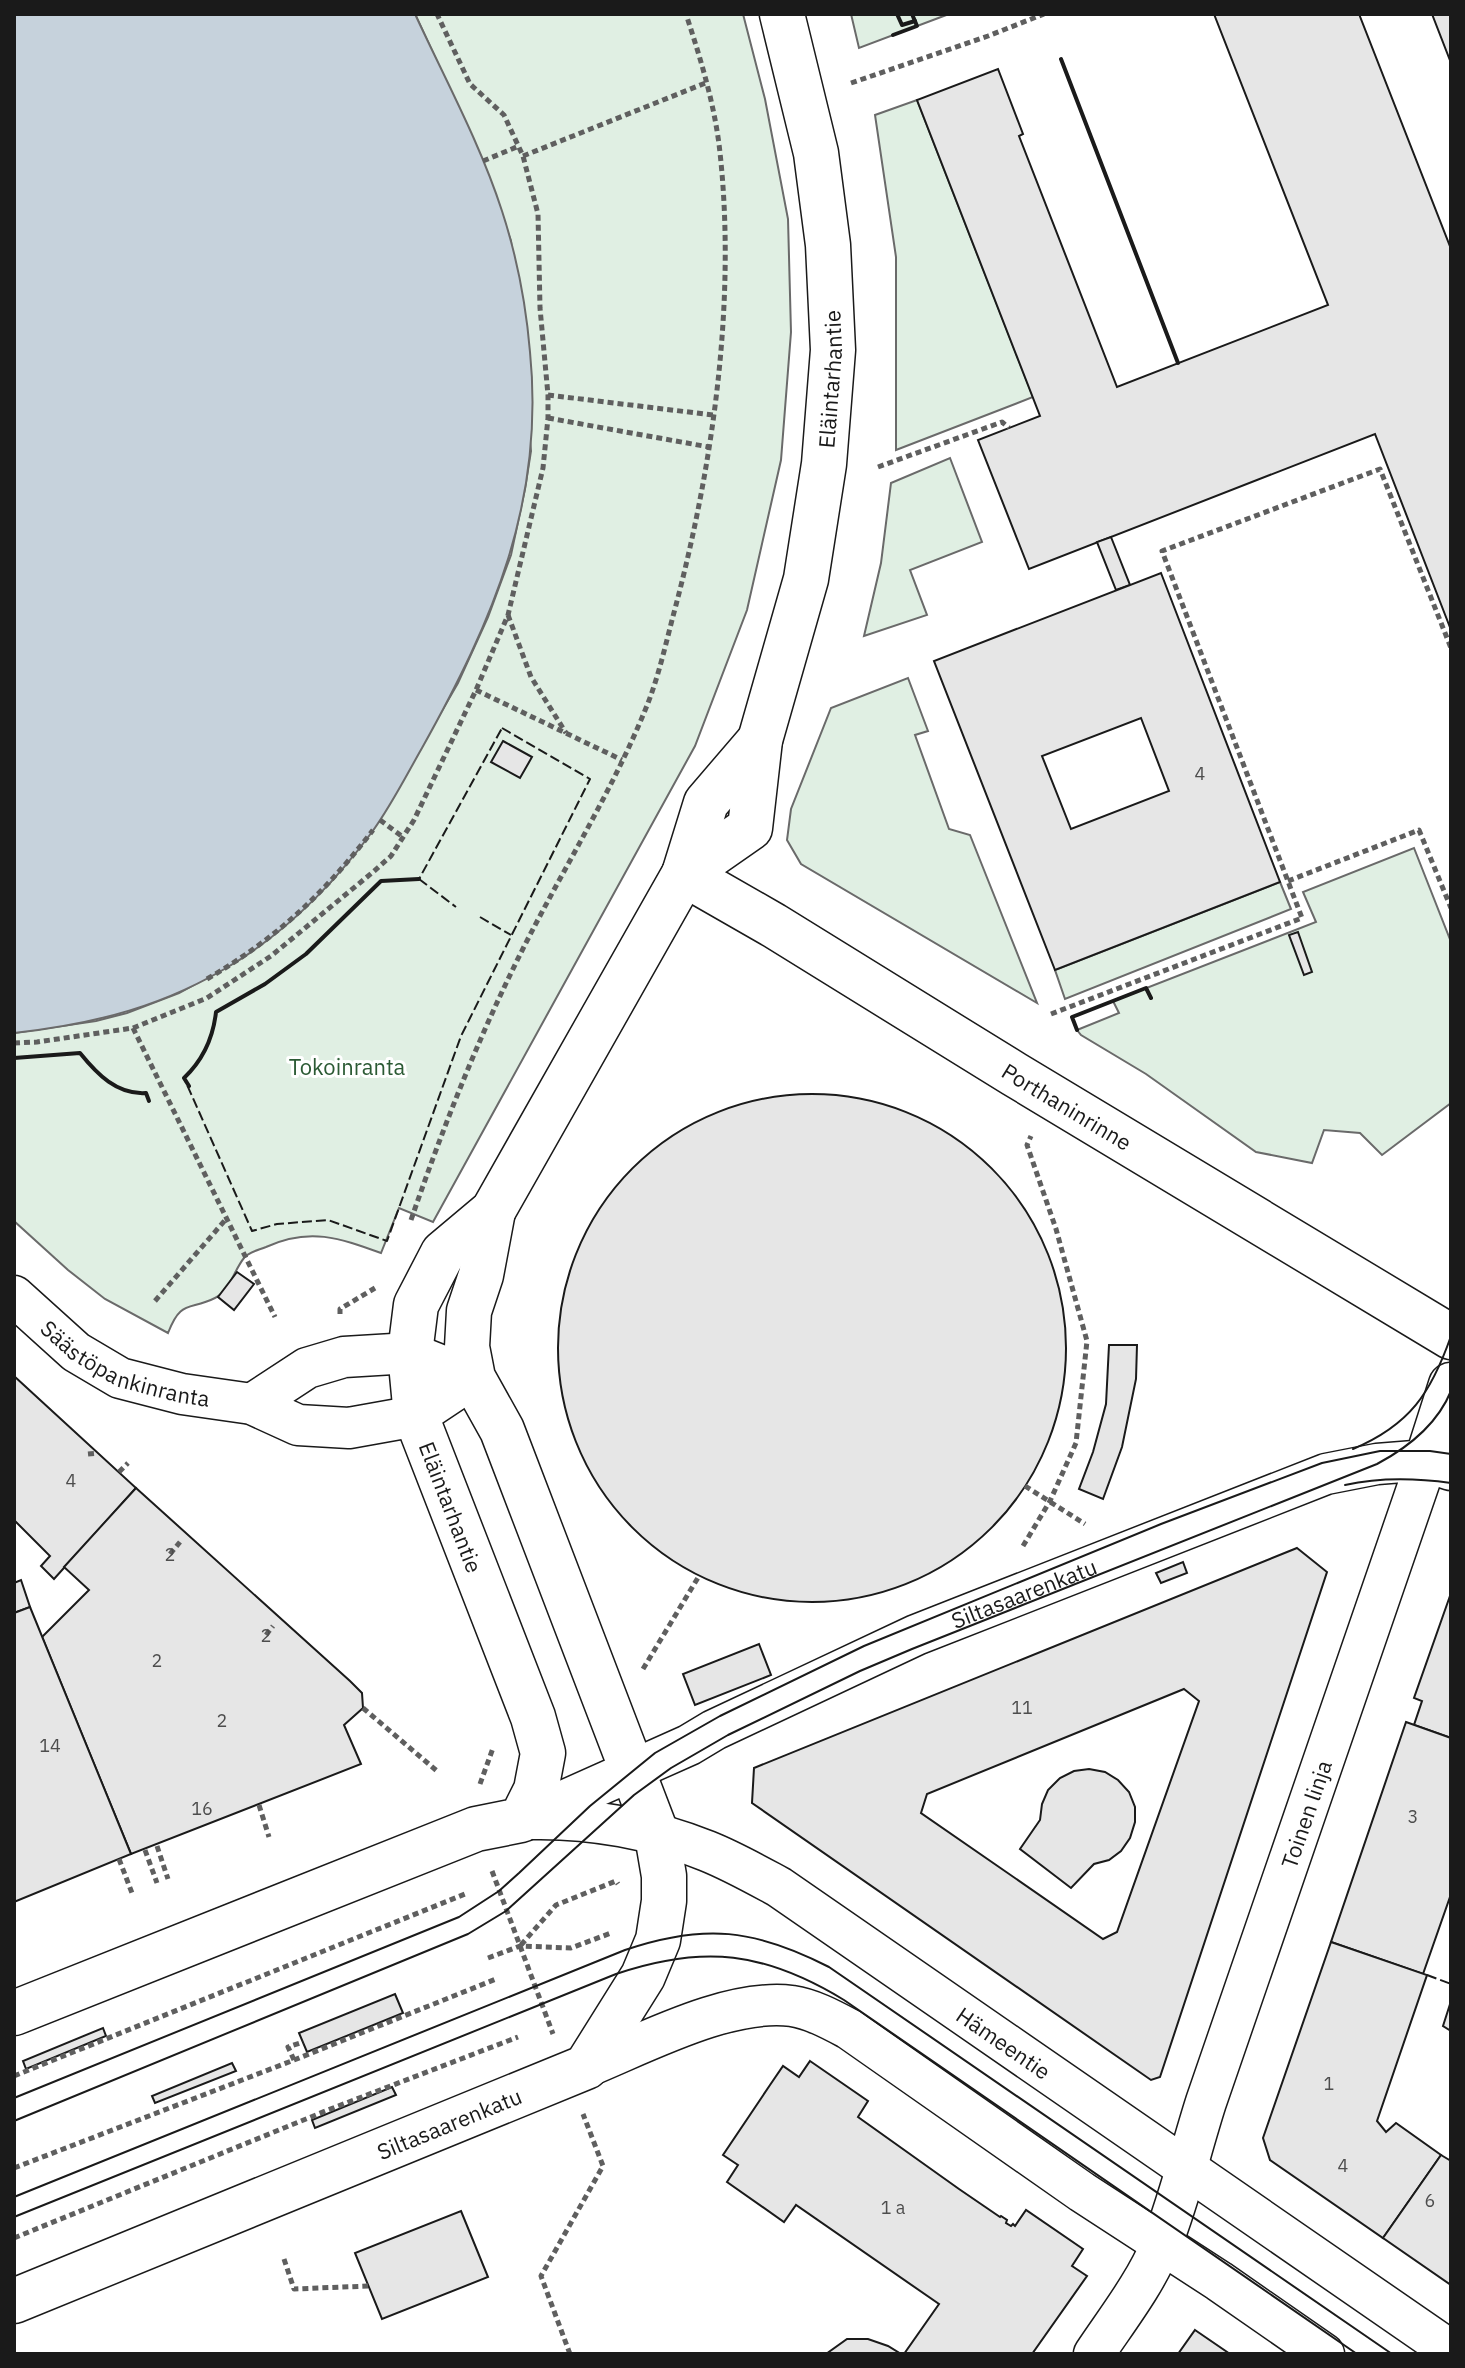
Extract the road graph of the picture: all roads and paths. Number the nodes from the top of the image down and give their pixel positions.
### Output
1 (437, 14) edge
2 (686, 14) edge
3 (782, 14) edge
4 (1044, 14) edge
5 (708, 82) junction
6 (851, 83) dead end
7 (519, 146) junction
8 (523, 156) junction
9 (483, 161) dead end
10 (548, 395) junction
11 (713, 415) junction
12 (548, 418) junction
13 (1009, 428) dead end
14 (709, 447) junction
15 (878, 467) dead end
16 (508, 615) junction
17 (1451, 648) edge
18 (476, 690) junction
19 (567, 734) junction
20 (622, 760) junction
21 (380, 820) dead end
22 (373, 830) dead end
23 (403, 837) junction
24 (684, 874) junction
25 (1288, 881) junction
26 (1451, 908) edge
27 (207, 979) dead end
28 (1051, 1014) dead end
29 (133, 1028) junction
30 (14, 1043) edge
31 (1036, 1125) dead end
32 (493, 1211) junction
33 (227, 1218) junction
34 (407, 1231) dead end
35 (379, 1285) dead end
36 (14, 1296) edge
37 (155, 1301) dead end
38 (340, 1309) dead end
39 (275, 1317) dead end
40 (1451, 1337) edge
41 (410, 1353) junction
42 (473, 1378) junction
43 (1451, 1385) edge
44 (252, 1404) junction
45 (416, 1416) junction
46 (98, 1453) dead end
47 (88, 1454) dead end
48 (128, 1463) dead end
49 (1439, 1464) edge
50 (119, 1472) dead end
51 (1025, 1486) dead end
52 (1050, 1501) junction
53 (1086, 1524) dead end
54 (180, 1542) dead end
55 (1021, 1551) dead end
56 (170, 1554) dead end
57 (699, 1576) dead end
58 (273, 1626) dead end
59 (266, 1635) dead end
60 (638, 1676) dead end
61 (363, 1708) dead end
62 (495, 1743) dead end
63 (634, 1770) junction
64 (437, 1771) dead end
65 (259, 1805) dead end
66 (521, 1820) junction
67 (476, 1829) junction
68 (657, 1835) junction
69 (269, 1837) dead end
70 (157, 1846) dead end
71 (145, 1850) dead end
72 (119, 1859) dead end
73 (168, 1879) dead end
74 (157, 1883) dead end
75 (626, 1891) dead end
76 (132, 1893) dead end
77 (465, 1894) dead end
78 (615, 1932) dead end
79 (520, 1946) junction
80 (488, 1958) dead end
81 (496, 1979) dead end
82 (14, 2013) edge
83 (518, 2037) dead end
84 (303, 2042) dead end
85 (294, 2060) junction
86 (577, 2071) junction
87 (14, 2076) edge
88 (14, 2168) edge
89 (1187, 2170) junction
90 (14, 2238) edge
91 (1161, 2243) junction
92 (284, 2259) dead end
93 (368, 2286) dead end
94 (14, 2301) edge
95 (1451, 2351) edge
96 (570, 2354) edge
97 (1094, 2354) edge
98 (1324, 2354) edge

1 - 7 path
2 - 5 path
3 - 24 main road, Eläintarhantie
4 - 6 path
5 - 8 path
5 - 11 path
7 - 8 path
7 - 9 path
8 - 10 path
10 - 11 path
10 - 12 path
11 - 14 path
12 - 14 path
12 - 16 path
13 - 15 path
14 - 20 path
16 - 18 path
16 - 19 path
17 - 25 path
18 - 19 path
18 - 23 path
19 - 20 path
20 - 34 path
21 - 23 path
22 - 27 path
23 - 29 path
24 - 32 main road, Eläintarhantie
24 - 40 main road, Porthaninrinne
25 - 26 path
25 - 28 path
29 - 30 path
29 - 33 path
31 - 52 path
32 - 41 main road, Eläintarhantie
32 - 42 main road, Eläintarhantie
33 - 37 path
33 - 39 path
35 - 38 path
36 - 44 street, Säästöpankinranta
41 - 42 street
41 - 44 street
41 - 45 main road, Eläintarhantie
42 - 45 street, Säästöpankinranta
42 - 63 main road, Eläintarhantie
43 - 49 main road, Toinen linja
44 - 45 street, Säästöpankinranta
45 - 66 main road, Eläintarhantie
46 - 47 path
48 - 50 path
49 - 63 street, Siltasaarenkatu
49 - 89 street, Toinen linja
51 - 52 path
52 - 53 path
52 - 55 path
54 - 56 path
57 - 60 path
58 - 59 path
61 - 64 path
62 - 67 path
63 - 66 street, Siltasaarenkatu
63 - 68 main road
65 - 69 path
66 - 67 main road, Siltasaarenkatu
66 - 68 street, Hämeentie
67 - 79 path
67 - 82 main road, Siltasaarenkatu
68 - 86 main road
68 - 89 street, Hämeentie
70 - 73 path
71 - 74 path
72 - 76 path
75 - 79 path
77 - 87 path
78 - 79 path
79 - 80 path
79 - 86 path
81 - 85 path
83 - 90 path
84 - 85 path
85 - 88 path
86 - 91 street
86 - 94 main road, Siltasaarenkatu
86 - 96 path
89 - 91 street, Toinen linja
89 - 95 street, Hämeentie
91 - 97 street, Toinen linja
91 - 98 street
92 - 93 path

